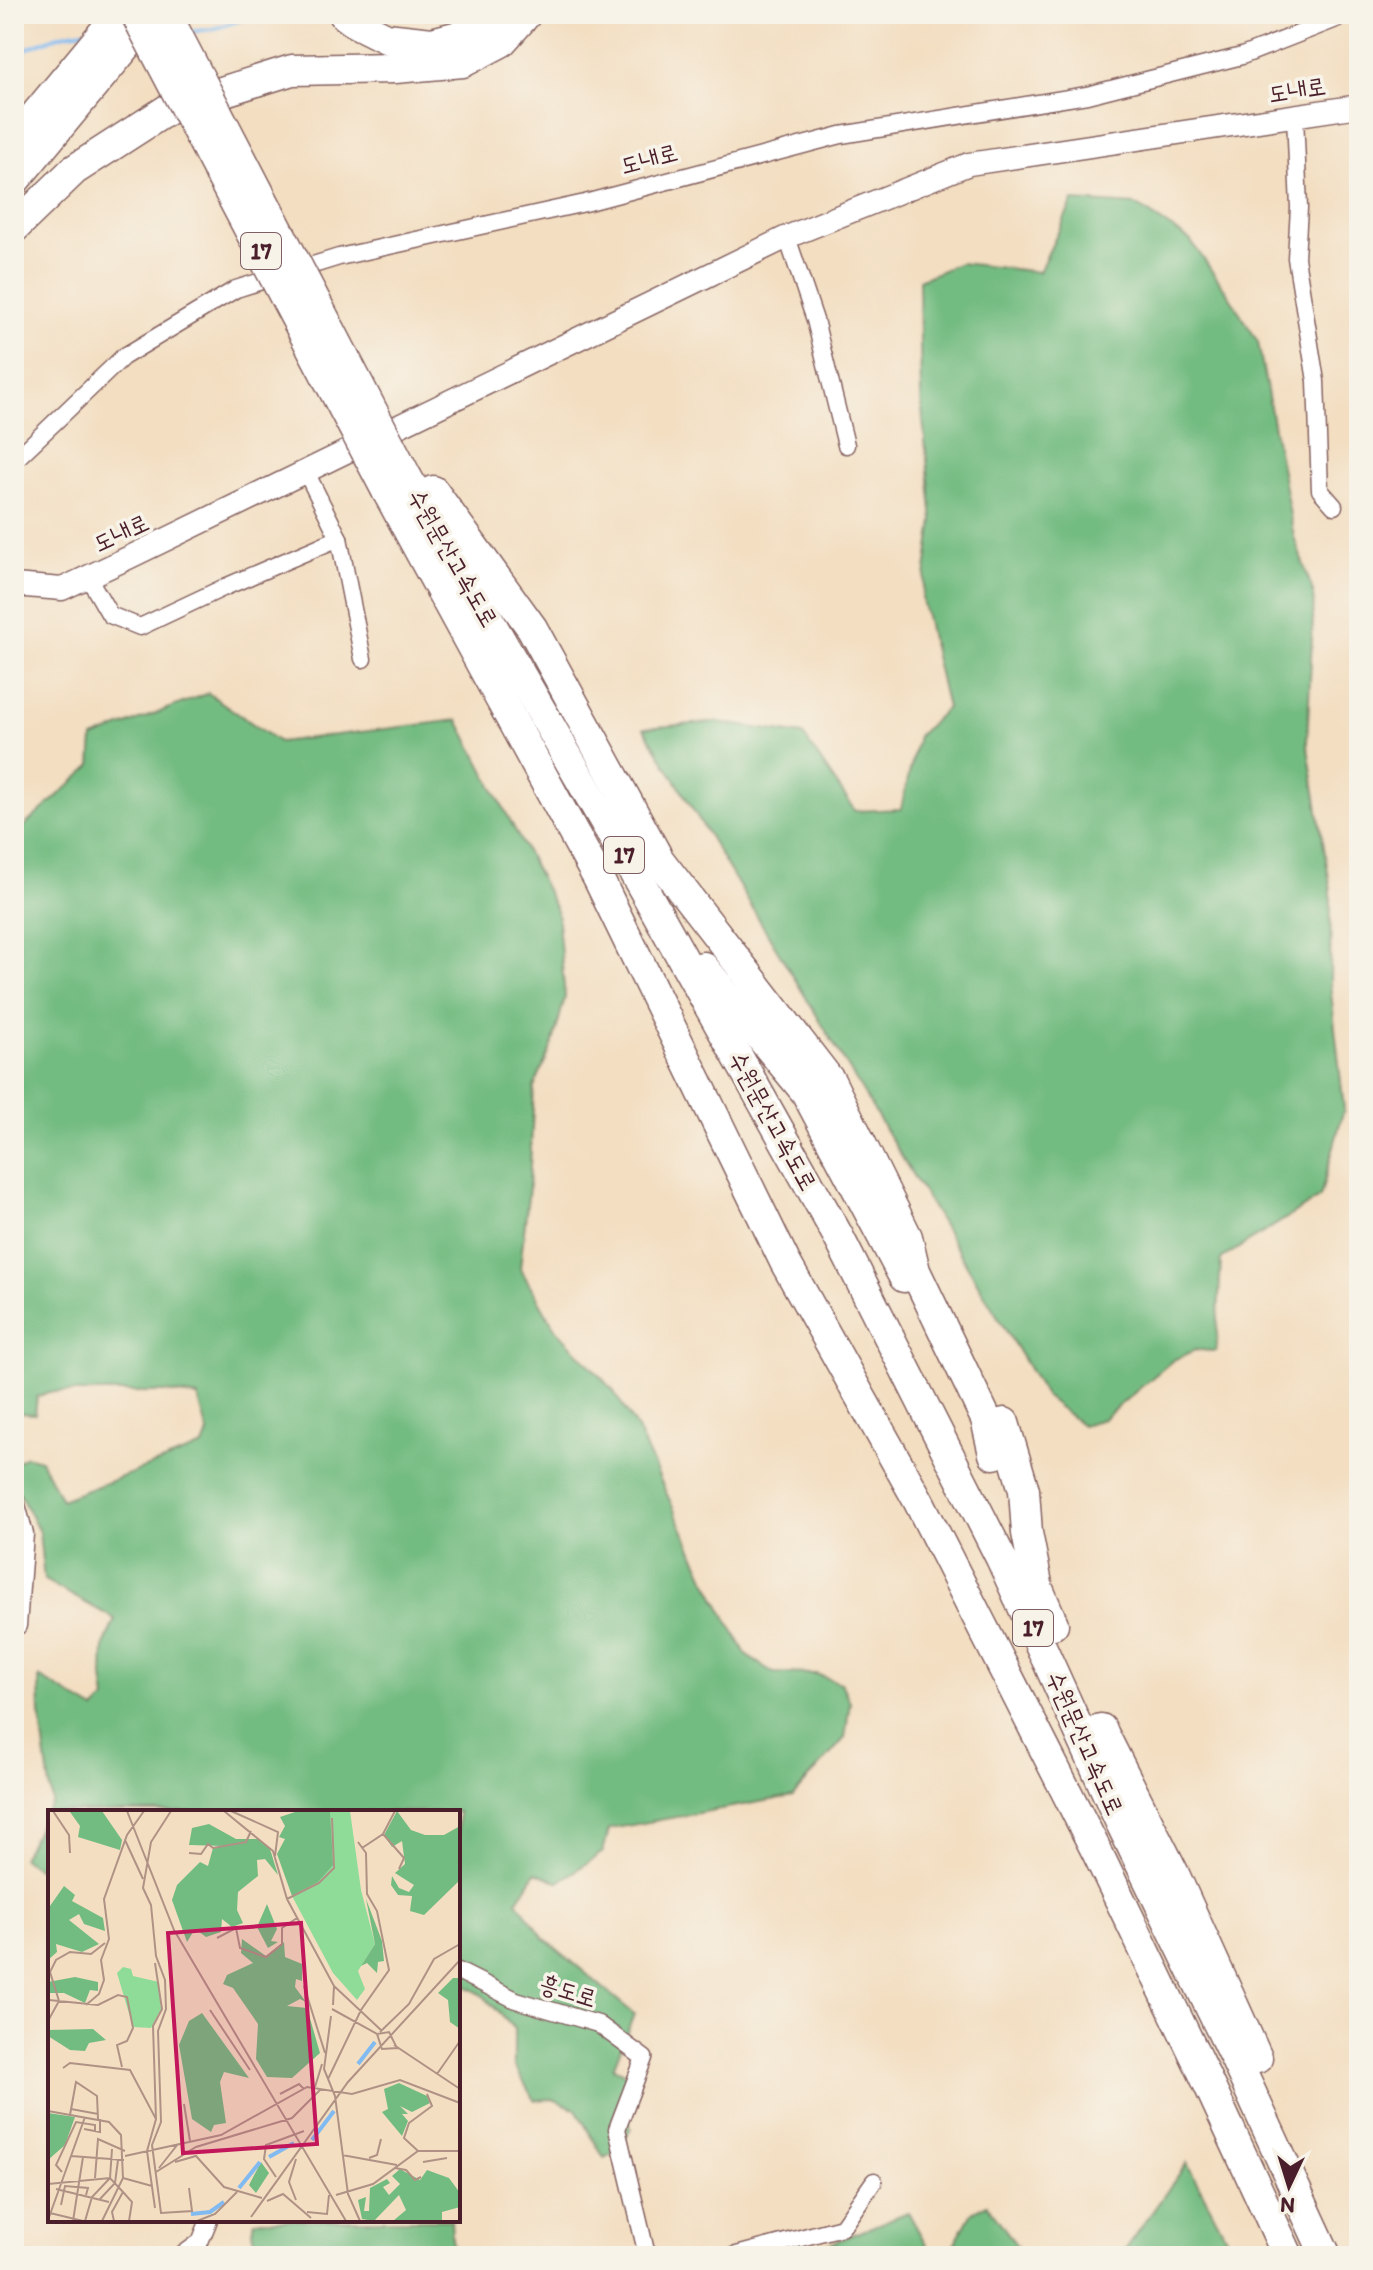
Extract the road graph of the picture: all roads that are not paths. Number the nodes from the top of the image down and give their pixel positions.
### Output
1 (119, 14) edge
2 (136, 14) edge
3 (153, 14) edge
4 (166, 14) edge
5 (184, 14) edge
6 (496, 14) edge
7 (526, 14) edge
8 (1349, 14) edge
9 (350, 18) edge
10 (89, 71) junction
11 (1359, 106) edge
12 (1295, 116) junction
13 (14, 141) edge
14 (14, 181) edge
15 (14, 228) edge
16 (787, 237) junction
17 (846, 445) dead end
18 (14, 461) edge
19 (306, 472) junction
20 (404, 479) junction
21 (1334, 506) dead end
22 (339, 538) junction
23 (88, 577) junction
24 (14, 585) edge
25 (363, 659) dead end
26 (642, 886) junction
27 (907, 1237) junction
28 (14, 1494) edge
29 (18, 1626) dead end
30 (460, 1972) edge
31 (1232, 2028) junction
32 (874, 2181) dead end
33 (208, 2222) edge
34 (1322, 2224) junction
35 (181, 2256) edge
36 (652, 2256) edge
37 (733, 2256) edge
38 (1288, 2256) edge
39 (1326, 2256) edge
40 (1344, 2256) edge

1 - 10 highway
2 - 20 highway, 수원문산고속도로 / 17, bridge
3 - 10 highway
4 - 20 highway, 수원문산고속도로 / 17, bridge
5 - 20 highway
6 - 9 highway
7 - 15 highway
8 - 18 street, 도내로
10 - 13 highway
10 - 14 highway
11 - 12 street, 도내로
12 - 16 street, 도내로
12 - 21 street
16 - 17 street
16 - 19 street, 도내로
19 - 22 street
19 - 23 street, 도내로
20 - 26 highway, 수원문산고속도로 / 17
20 - 27 highway
20 - 38 highway, 수원문산고속도로 / 17
22 - 23 street, 도내로
22 - 25 street
23 - 24 street, 도내로
26 - 27 highway
26 - 31 highway, 수원문산고속도로 / 17
27 - 31 highway
28 - 29 street
30 - 36 street, 흥도로
31 - 34 highway, 수원문산고속도로 / 17
32 - 37 street
33 - 35 street
34 - 39 highway, 수원문산고속도로 / 17
34 - 40 highway

